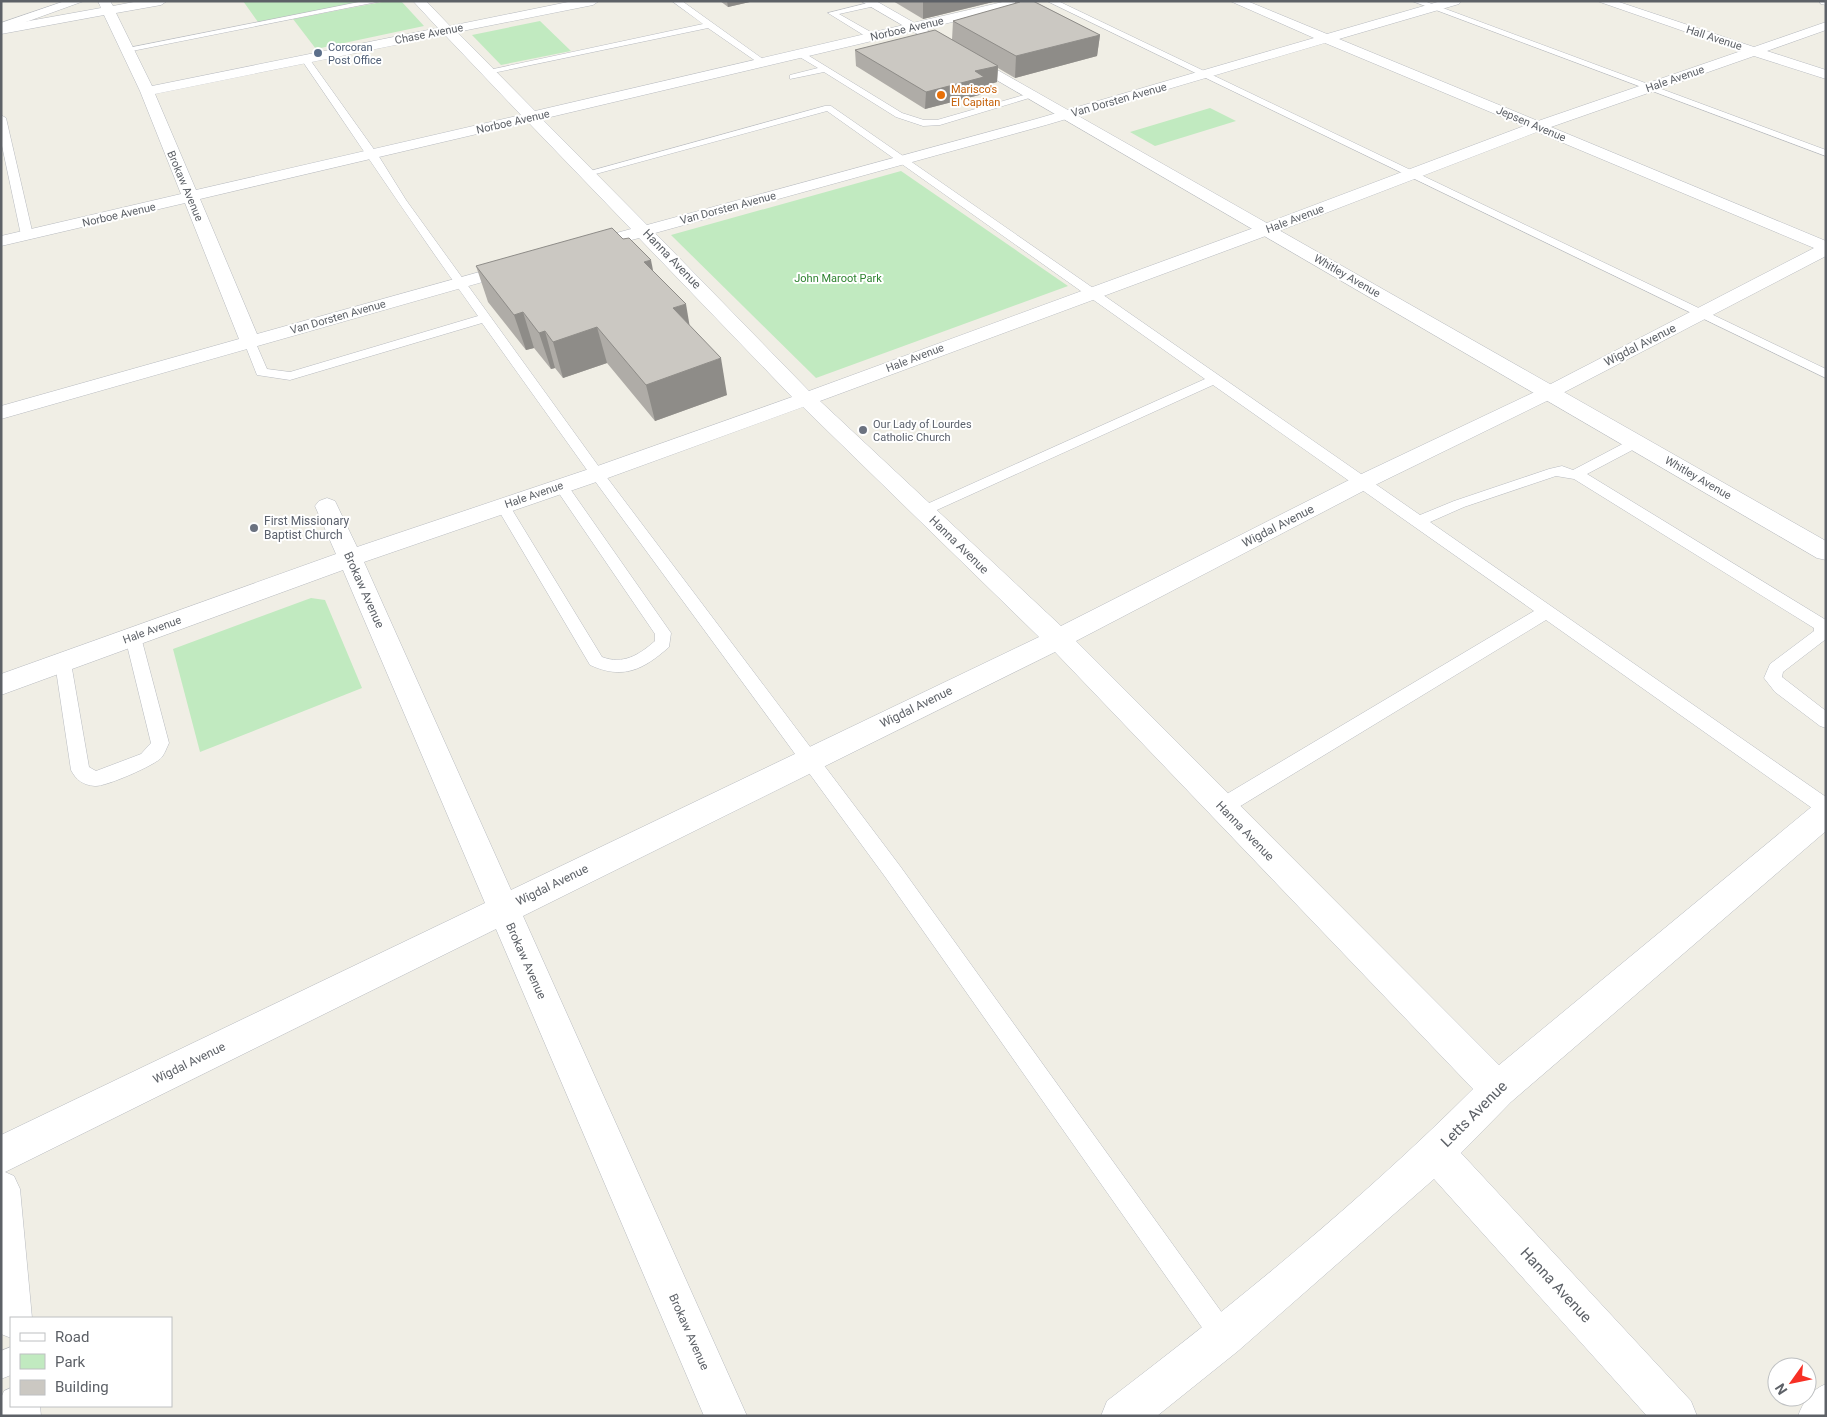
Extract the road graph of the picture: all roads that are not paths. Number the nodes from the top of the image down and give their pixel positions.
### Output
1 (78, 1) edge
2 (161, 1) edge
3 (378, 1) edge
4 (419, 1) edge
5 (593, 1) edge
6 (676, 1) edge
7 (1024, 1) edge
8 (1051, 1) edge
9 (1236, 1) edge
10 (1416, 1) edge
11 (1455, 1) edge
12 (1603, 1) edge
13 (869, 3) edge
14 (107, 6) edge
15 (1433, 8) junction
16 (709, 25) junction
17 (1826, 26) edge
18 (1, 28) edge
19 (913, 28) junction
20 (448, 30) junction
21 (953, 36) edge
22 (873, 38) junction
23 (1326, 39) junction
24 (935, 41) junction
25 (127, 49) junction
26 (1753, 51) junction
27 (801, 54) junction
28 (305, 60) junction
29 (763, 62) junction
30 (825, 70) junction
31 (488, 71) junction
32 (1826, 75) edge
33 (1204, 76) junction
34 (793, 78) dead end
35 (1650, 87) junction
36 (147, 91) junction
37 (1031, 96) junction
38 (1065, 116) junction
39 (533, 117) junction
40 (1, 118) edge
41 (1536, 127) junction
42 (1826, 153) edge
43 (373, 155) junction
44 (904, 161) junction
45 (588, 173) junction
46 (1409, 175) junction
47 (191, 198) junction
48 (1265, 230) junction
49 (644, 231) junction
50 (27, 236) junction
51 (1, 241) edge
52 (1826, 248) edge
53 (571, 251) edge
54 (534, 261) edge
55 (461, 282) junction
56 (1092, 292) junction
57 (1699, 314) junction
58 (485, 318) junction
59 (250, 342) junction
60 (1826, 374) edge
61 (1215, 379) junction
62 (1550, 392) junction
63 (806, 399) junction
64 (1, 413) edge
65 (1637, 442) junction
66 (597, 474) junction
67 (1574, 475) junction
68 (1361, 483) junction
69 (561, 486) junction
70 (327, 506) dead end
71 (503, 506) junction
72 (923, 511) junction
73 (1417, 522) junction
74 (1826, 552) edge
75 (350, 558) junction
76 (1546, 612) junction
77 (133, 637) junction
78 (1058, 639) junction
79 (63, 663) junction
80 (1, 685) edge
81 (1826, 721) edge
82 (808, 760) junction
83 (1222, 807) junction
84 (1826, 807) edge
85 (1826, 812) edge
86 (503, 909) junction
87 (1498, 1089) junction
88 (1436, 1153) junction
89 (1, 1155) edge
90 (1, 1190) edge
91 (12, 1317) edge
92 (1224, 1337) junction
93 (1826, 1397) edge
94 (726, 1416) edge
95 (1122, 1416) edge
96 (1676, 1416) edge
97 (1810, 1416) edge

1 - 18 street
2 - 14 street
3 - 25 lane
4 - 20 street, Hanna Avenue
5 - 20 street, Chase Avenue
6 - 16 lane
7 - 19 street, Norboe Avenue
8 - 33 lane
9 - 23 street, Jepsen Avenue
10 - 15 lane
11 - 15 street, Van Dorsten Avenue
12 - 26 street, Hall Avenue
13 - 19 street, Whitley Avenue
13 - 22 lane
14 - 18 street
14 - 25 street, Brokaw Avenue
15 - 23 street, Van Dorsten Avenue
15 - 35 lane
16 - 29 lane
16 - 31 lane
17 - 26 street, Hale Avenue
19 - 22 street, Norboe Avenue
19 - 24 street, Whitley Avenue
20 - 28 street, Chase Avenue
20 - 31 street, Hanna Avenue
21 - 24 lane
22 - 27 street, Norboe Avenue
23 - 33 street, Van Dorsten Avenue
23 - 41 street, Jepsen Avenue
24 - 37 street, Whitley Avenue
25 - 36 street, Brokaw Avenue
26 - 32 street, Hall Avenue
26 - 35 street, Hale Avenue
27 - 29 street, Norboe Avenue
27 - 30 lane
28 - 36 street, Chase Avenue
28 - 43 lane
29 - 39 street, Norboe Avenue
30 - 34 lane
30 - 37 lane
31 - 39 street, Hanna Avenue
33 - 38 street, Van Dorsten Avenue
33 - 46 lane
35 - 41 street, Hale Avenue
35 - 42 lane
36 - 47 street, Brokaw Avenue
37 - 38 street, Whitley Avenue
38 - 44 street, Van Dorsten Avenue
38 - 48 street, Whitley Avenue
39 - 43 street, Norboe Avenue
39 - 45 street, Hanna Avenue
40 - 50 lane
41 - 46 street, Hale Avenue
41 - 52 street, Jepsen Avenue
43 - 47 street, Norboe Avenue
43 - 55 lane
44 - 45 lane
44 - 49 street, Van Dorsten Avenue
44 - 56 lane
45 - 49 street, Hanna Avenue
46 - 48 street, Hale Avenue
46 - 57 lane
47 - 50 street, Norboe Avenue
47 - 59 street, Brokaw Avenue
48 - 56 street, Hale Avenue
48 - 62 street, Whitley Avenue
49 - 53 street, Van Dorsten Avenue
49 - 63 street, Hanna Avenue
50 - 51 street, Norboe Avenue
52 - 57 street, Wigdal Avenue
54 - 55 street, Van Dorsten Avenue
55 - 58 lane
55 - 59 street, Van Dorsten Avenue
56 - 61 lane
56 - 63 street, Hale Avenue
57 - 60 lane
57 - 62 street, Wigdal Avenue
58 - 59 lane, Brokaw Avenue
58 - 66 lane
59 - 64 street, Van Dorsten Avenue
61 - 68 lane
61 - 72 lane
62 - 65 street, Whitley Avenue
62 - 68 street, Wigdal Avenue
63 - 66 street, Hale Avenue
63 - 72 street, Hanna Avenue
65 - 67 lane
65 - 74 street, Whitley Avenue
66 - 69 street, Hale Avenue
66 - 82 lane
67 - 73 lane
67 - 81 lane
68 - 73 lane
68 - 78 street, Wigdal Avenue
69 - 71 street, Hale Avenue
69 - 71 lane
70 - 75 street, Brokaw Avenue
71 - 75 street, Hale Avenue
72 - 78 street, Hanna Avenue
73 - 76 lane
75 - 77 street, Hale Avenue
75 - 86 street, Brokaw Avenue
76 - 83 lane
76 - 84 lane
77 - 79 street, Hale Avenue
77 - 79 lane
78 - 82 street, Wigdal Avenue
78 - 83 street, Hanna Avenue
79 - 80 street, Hale Avenue
82 - 86 street, Wigdal Avenue
82 - 92 lane
83 - 87 street, Hanna Avenue
85 - 87 street, Letts Avenue
86 - 89 street, Wigdal Avenue
86 - 94 street, Brokaw Avenue
87 - 88 street, Letts Avenue
88 - 92 street, Letts Avenue
88 - 96 street, Hanna Avenue
90 - 91 street
92 - 95 street, Letts Avenue
93 - 97 lane

